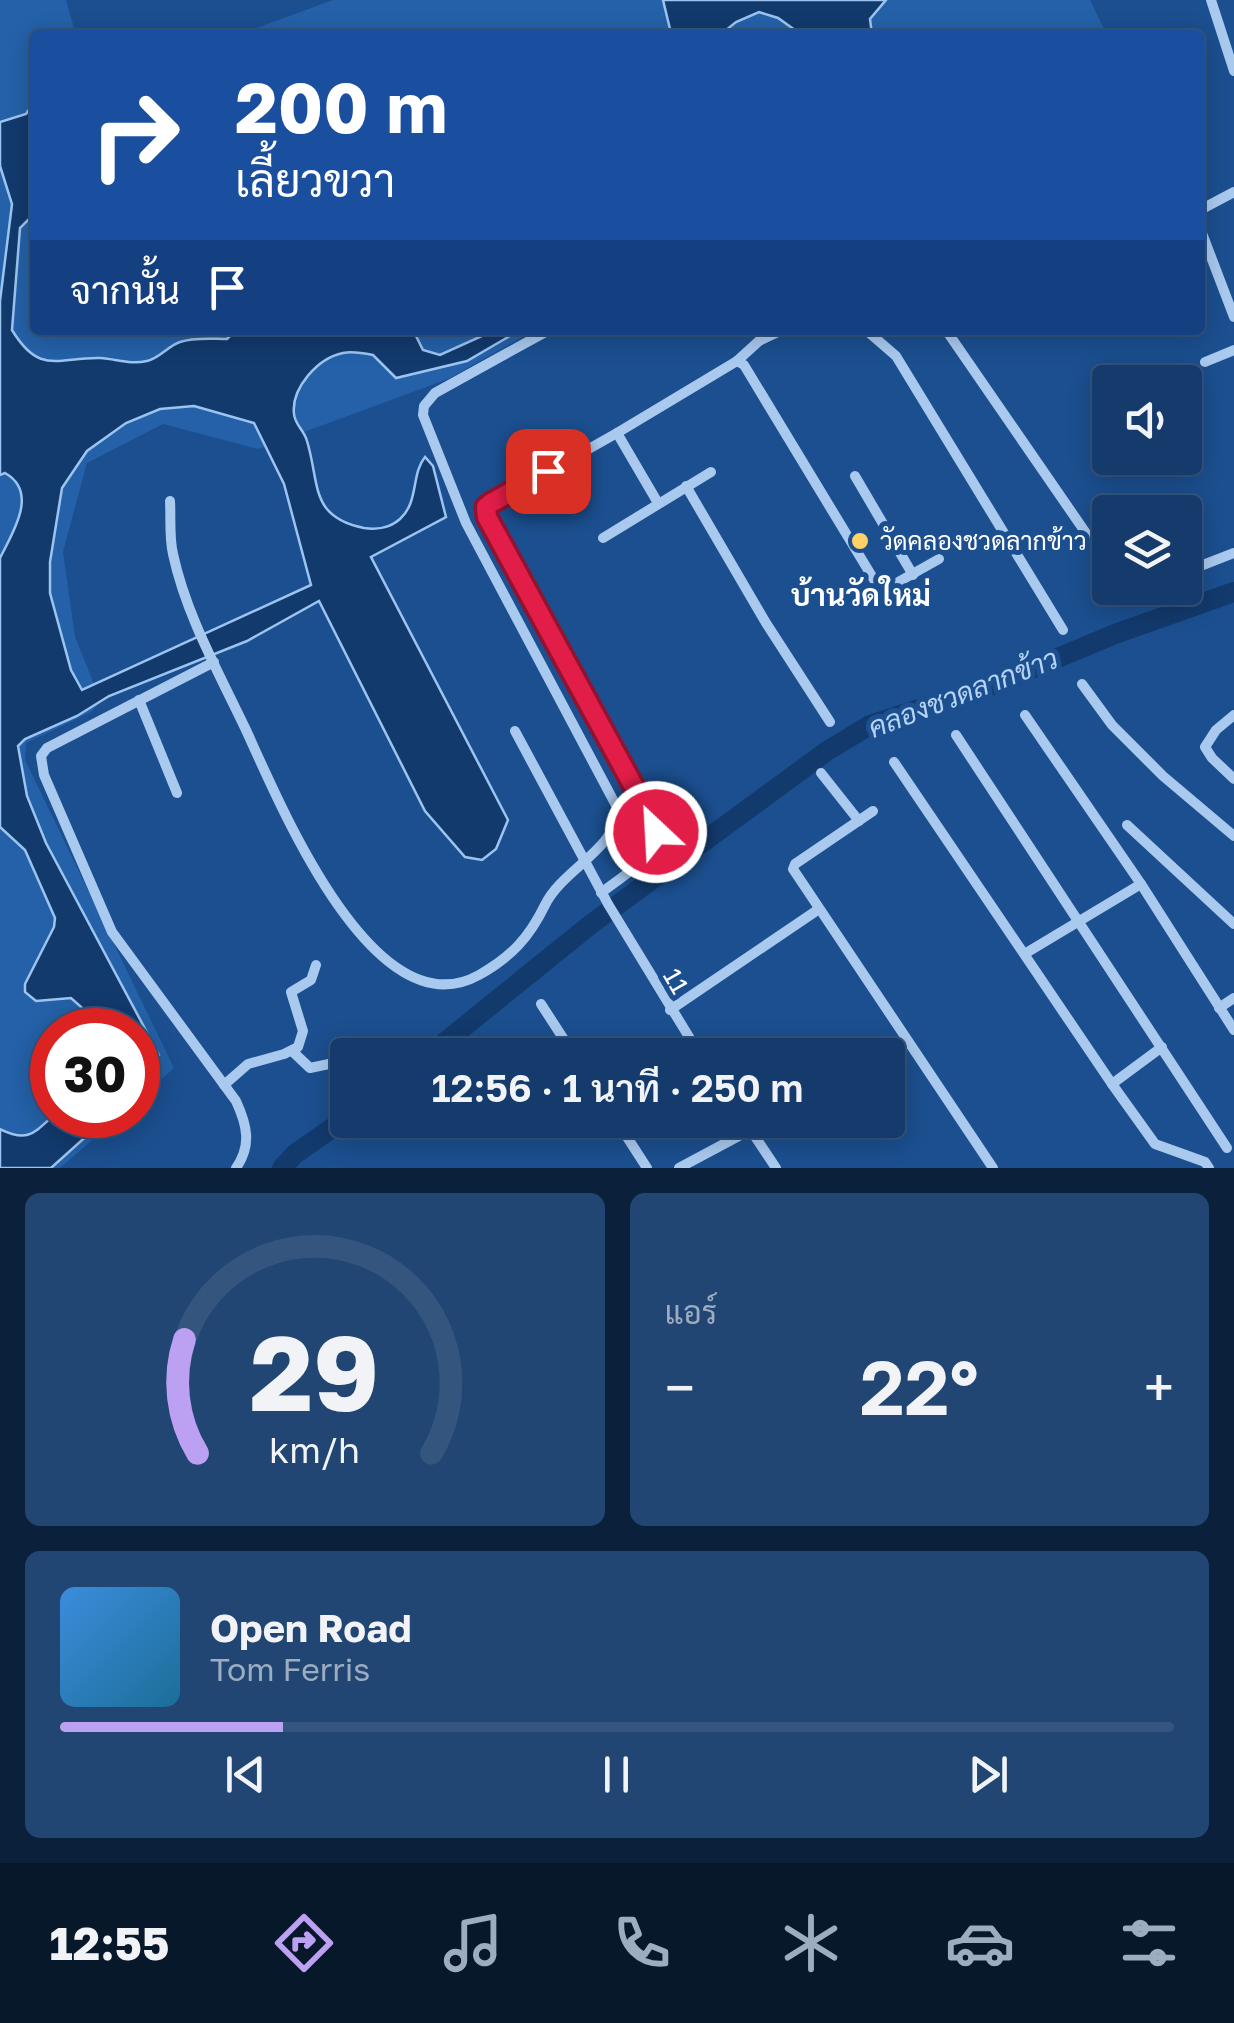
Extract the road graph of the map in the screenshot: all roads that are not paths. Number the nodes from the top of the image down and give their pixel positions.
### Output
1 (1211, 0) edge
2 (1234, 71) edge
3 (1234, 192) edge
4 (1205, 205) edge
5 (1205, 241) edge
6 (1234, 317) edge
7 (540, 335) edge
8 (772, 335) edge
9 (872, 335) edge
10 (949, 335) edge
11 (1234, 350) edge
12 (736, 361) junction
13 (1205, 362) dead end
14 (617, 433) junction
15 (712, 472) dead end
16 (855, 476) dead end
17 (686, 486) junction
18 (170, 500) dead end
19 (658, 503) junction
20 (603, 538) dead end
21 (1092, 542) edge
22 (1234, 553) edge
23 (940, 559) dead end
24 (1202, 565) edge
25 (913, 575) junction
26 (1063, 630) dead end
27 (213, 660) junction
28 (1082, 684) dead end
29 (139, 700) junction
30 (1234, 715) edge
31 (1025, 716) dead end
32 (830, 722) dead end
33 (515, 731) dead end
34 (956, 735) dead end
35 (894, 762) dead end
36 (821, 772) dead end
37 (1234, 779) edge
38 (176, 793) dead end
39 (873, 811) dead end
40 (859, 821) junction
41 (1127, 825) dead end
42 (1234, 836) edge
43 (583, 861) junction
44 (1140, 884) junction
45 (601, 893) junction
46 (819, 910) junction
47 (1080, 921) junction
48 (1234, 924) edge
49 (1026, 953) junction
50 (316, 964) dead end
51 (1234, 998) edge
52 (540, 1004) dead end
53 (1219, 1008) junction
54 (670, 1010) junction
55 (1234, 1030) edge
56 (563, 1038) edge
57 (689, 1038) edge
58 (1162, 1047) junction
59 (292, 1051) junction
60 (329, 1064) dead end
61 (1112, 1084) junction
62 (224, 1085) junction
63 (628, 1138) edge
64 (728, 1138) edge
65 (756, 1138) edge
66 (1227, 1148) dead end
67 (687, 1166) edge
68 (236, 1168) edge
69 (647, 1168) edge
70 (776, 1168) edge
71 (994, 1168) edge
72 (1209, 1168) edge

1 - 2 street
3 - 4 street
5 - 6 street
7 - 43 street
8 - 12 street
9 - 26 street
10 - 21 street
11 - 13 street
12 - 14 street
12 - 25 street
14 - 19 street
14 - 45 street
15 - 17 street
16 - 25 street
17 - 19 street
17 - 32 street
18 - 27 street
19 - 20 street
22 - 24 street
23 - 25 street
27 - 29 street
27 - 43 street
28 - 42 street
29 - 38 street
29 - 62 street
30 - 37 street
31 - 44 street
33 - 43 street, 11
34 - 47 street
35 - 49 street
36 - 40 street
39 - 40 street
40 - 46 street
41 - 48 street
43 - 45 street, 11
44 - 47 street
44 - 53 street
45 - 54 street, 11
46 - 54 street
46 - 71 street
47 - 49 street
47 - 58 street
49 - 61 street
50 - 59 street
51 - 53 street
52 - 56 street
53 - 55 street
54 - 57 street, 11
58 - 61 street
58 - 66 street
59 - 60 street
59 - 62 street
61 - 72 street
62 - 68 street
63 - 69 street
64 - 67 street
65 - 70 street

